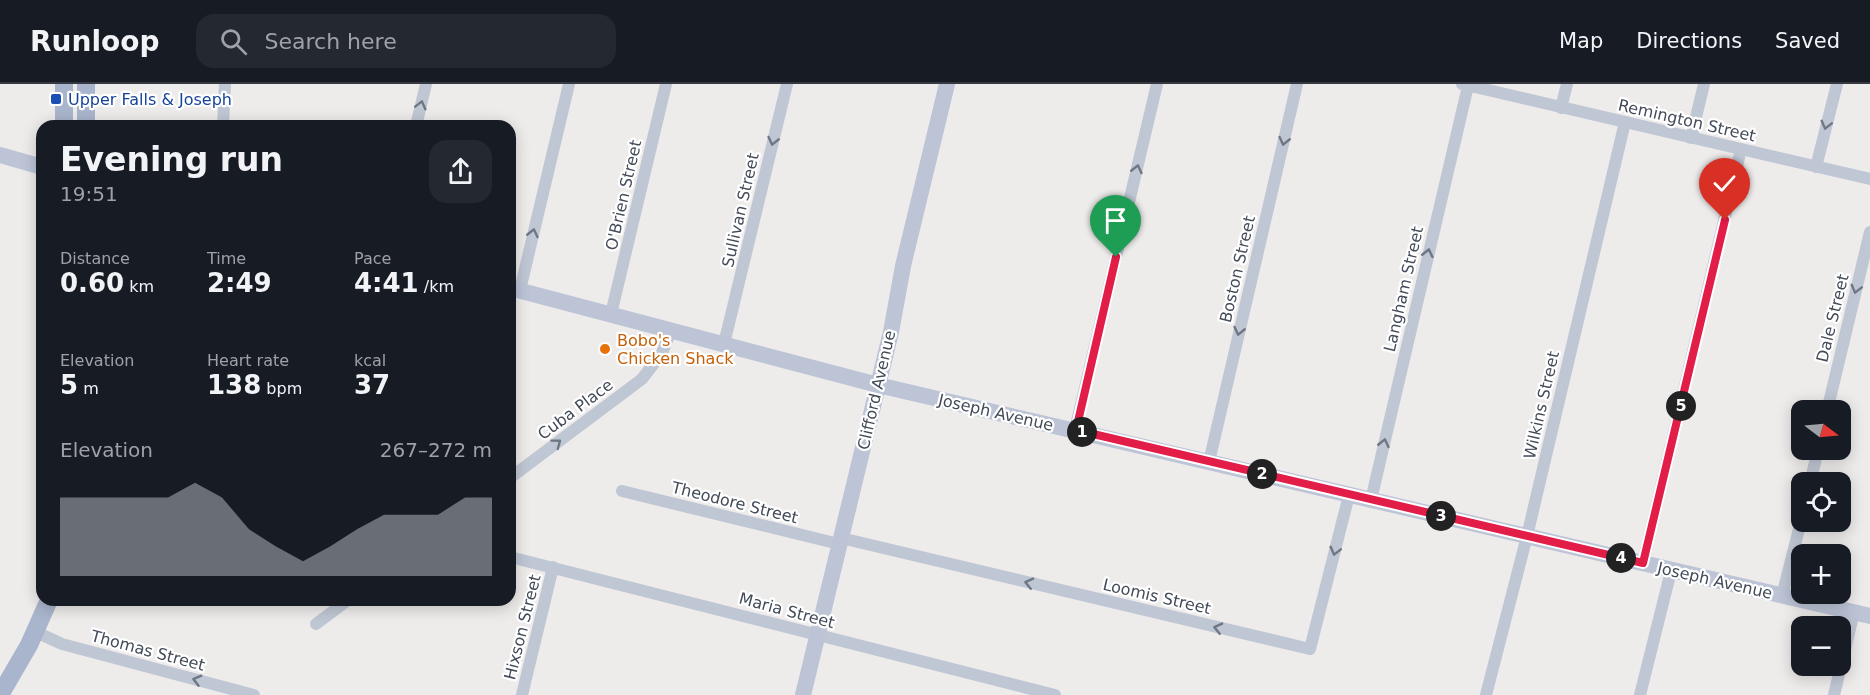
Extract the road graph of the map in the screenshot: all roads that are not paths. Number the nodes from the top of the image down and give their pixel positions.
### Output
1 (64, 84) edge
2 (86, 84) edge
3 (225, 84) edge
4 (426, 84) edge
5 (569, 84) edge
6 (666, 84) edge
7 (787, 84) edge
8 (947, 84) edge
9 (1156, 84) edge
10 (1297, 84) edge
11 (1567, 84) edge
12 (1704, 84) edge
13 (1837, 84) edge
14 (1464, 85) edge
15 (1561, 108) junction
16 (64, 120) edge
17 (86, 120) edge
18 (223, 120) edge
19 (417, 120) edge
20 (1624, 122) junction
21 (1691, 138) junction
22 (1741, 149) junction
23 (0, 155) edge
24 (36, 165) edge
25 (1816, 167) junction
26 (1870, 179) edge
27 (1870, 232) edge
28 (516, 285) edge
29 (516, 289) edge
30 (611, 314) junction
31 (671, 330) junction
32 (724, 344) junction
33 (878, 385) junction
34 (1830, 400) edge
35 (1076, 430) junction
36 (1209, 462) junction
37 (516, 474) edge
38 (622, 490) dead end
39 (1349, 495) junction
40 (1371, 500) junction
41 (1798, 532) edge
42 (1527, 536) junction
43 (840, 541) junction
44 (516, 558) edge
45 (1643, 563) junction
46 (553, 567) junction
47 (1671, 570) junction
48 (1782, 596) junction
49 (46, 606) edge
50 (340, 606) edge
51 (1862, 614) edge
52 (316, 624) dead end
53 (36, 632) junction
54 (817, 636) junction
55 (0, 695) edge
56 (254, 695) edge
57 (522, 695) edge
58 (803, 695) edge
59 (1055, 695) edge
60 (1486, 695) edge
61 (1640, 695) edge
62 (1834, 695) edge

1 - 16 main road
2 - 17 main road
3 - 18 street
19 -> 4 street
28 -> 5 street
6 - 30 street, O'Brien Street
7 -> 32 street, Sullivan Street
8 - 33 main road, Clifford Avenue
35 -> 9 street
10 -> 36 street, Boston Street
11 - 15 street
12 - 21 street
13 -> 25 street
14 - 15 street, Remington Street
40 -> 14 street, Langham Street
15 - 20 street, Remington Street
20 - 21 street, Remington Street
20 - 42 street, Wilkins Street
21 - 22 street, Remington Street
22 - 25 street, Remington Street
22 - 45 street
23 - 24 main road
25 - 26 street, Remington Street
27 -> 34 street, Dale Street
29 - 30 main road, Joseph Avenue
30 - 31 main road, Joseph Avenue
31 - 32 main road, Joseph Avenue
37 -> 31 street, Cuba Place
32 - 33 main road, Joseph Avenue
33 - 35 main road, Joseph Avenue
33 - 43 main road, Clifford Avenue
35 - 36 main road, Joseph Avenue
36 - 39 main road, Joseph Avenue
38 - 43 street, Theodore Street
39 - 40 main road, Joseph Avenue
39 -> 43 street, Loomis Street
40 - 42 main road, Joseph Avenue
41 - 48 street
42 - 45 main road, Joseph Avenue
42 - 60 street, Wilkins Street
43 - 54 main road, Clifford Avenue
44 - 46 street, Maria Street
45 - 47 main road, Joseph Avenue
46 - 54 street, Maria Street
46 - 57 street, Hixson Street
47 - 48 main road, Joseph Avenue
47 - 61 street
48 - 51 main road, Joseph Avenue
49 - 53 main road
50 - 52 street
51 - 62 street
53 - 55 main road
56 -> 53 street, Thomas Street
54 - 58 main road, Clifford Avenue
54 - 59 street, Maria Street

